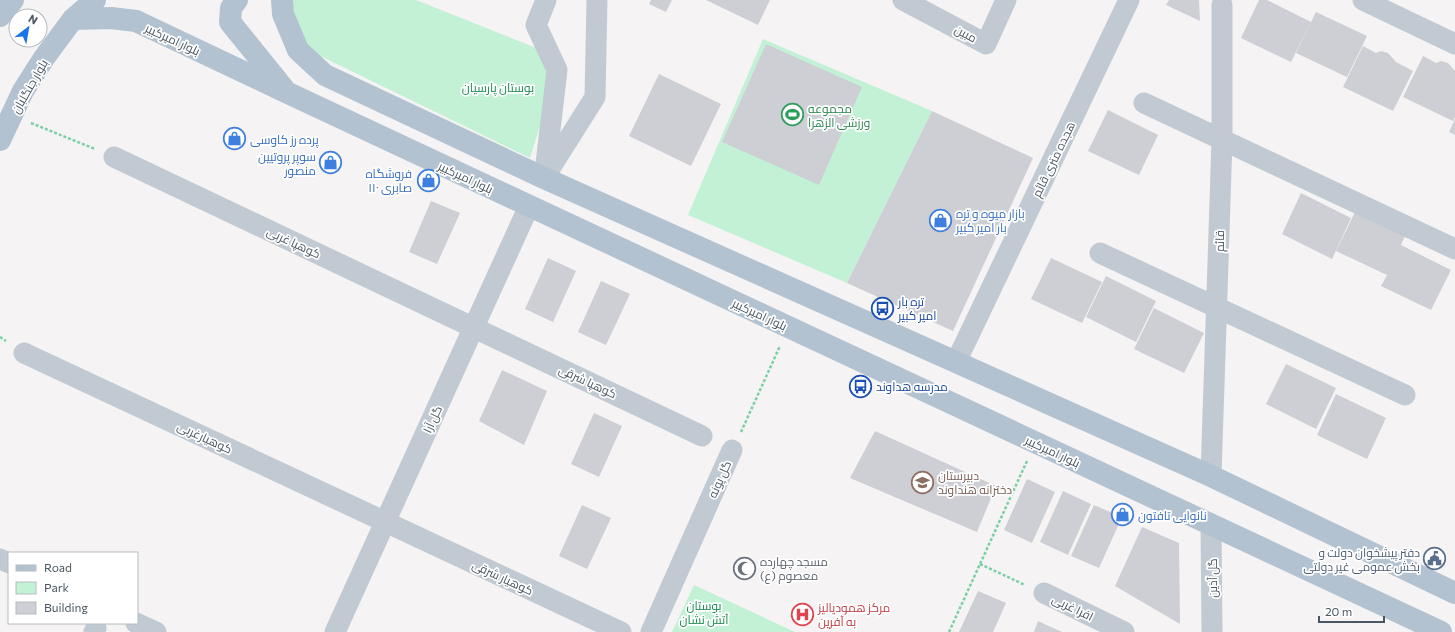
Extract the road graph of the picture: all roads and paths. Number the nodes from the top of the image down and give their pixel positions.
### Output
1 (13, 0) edge
2 (95, 0) edge
3 (237, 0) edge
4 (546, 0) edge
5 (597, 0) edge
6 (903, 0) edge
7 (1006, 0) edge
8 (1129, 0) edge
9 (1363, 0) edge
10 (278, 5) edge
11 (1222, 5) dead end
12 (0, 16) edge
13 (73, 19) junction
14 (1455, 44) edge
15 (288, 93) junction
16 (1144, 103) dead end
17 (12, 115) junction
18 (0, 140) edge
19 (1222, 140) junction
20 (114, 157) joint
21 (544, 178) junction
22 (529, 206) junction
23 (1455, 249) edge
24 (1100, 253) dead end
25 (1218, 309) junction
26 (474, 327) junction
27 (789, 327) junction
28 (24, 353) dead end
29 (956, 362) junction
30 (1404, 395) dead end
31 (702, 436) dead end
32 (1036, 443) junction
33 (732, 450) joint
34 (1211, 476) junction
35 (385, 521) junction
36 (1211, 524) junction
37 (980, 564) junction
38 (1044, 593) joint
39 (1455, 593) edge
40 (138, 624) edge
41 (156, 632) edge
42 (335, 632) edge
43 (621, 632) edge
44 (651, 632) edge
45 (948, 632) edge
46 (1124, 632) edge
47 (1212, 632) edge
48 (1442, 632) edge

1 - 12 main road
2 - 13 main road, بلوار جنگلبان
3 - 15 main road
4 - 21 street
5 - 21 street
6 - 7 street, مبین
8 - 29 street, هجده متری قائم
9 - 14 street
10 - 21 main road
11 - 19 street, قائم
13 - 15 main road, بلوار امیرکبیر
13 - 17 main road, بلوار جنگلبان
15 - 22 main road, بلوار امیرکبیر
16 - 19 street
17 - 18 main road, بلوار جنگلبان
17 - 20 path
19 - 23 street
19 - 25 street, قائم
20 - 26 street, کوهپا غربی
21 - 29 main road
22 - 26 street, گل آرا
22 - 27 main road, بلوار امیرکبیر
24 - 25 street
25 - 30 street
25 - 34 street, قائم
26 - 31 street, کوهپا شرقی
26 - 35 street, گل آرا
27 - 32 main road, بلوار امیرکبیر
27 - 33 path, گل پونه
28 - 35 street, کوهیارغربی
29 - 34 main road
32 - 36 main road, بلوار امیرکبیر
32 - 37 path
33 - 44 street, گل پونه
34 - 39 main road
35 - 42 street, گل آرا
35 - 43 street, کوهیار شرقی
36 - 47 street, گل آذین
36 - 48 main road, بلوار امیرکبیر
37 - 38 path
37 - 45 path
38 - 46 street, افرا غربی
40 - 41 street

